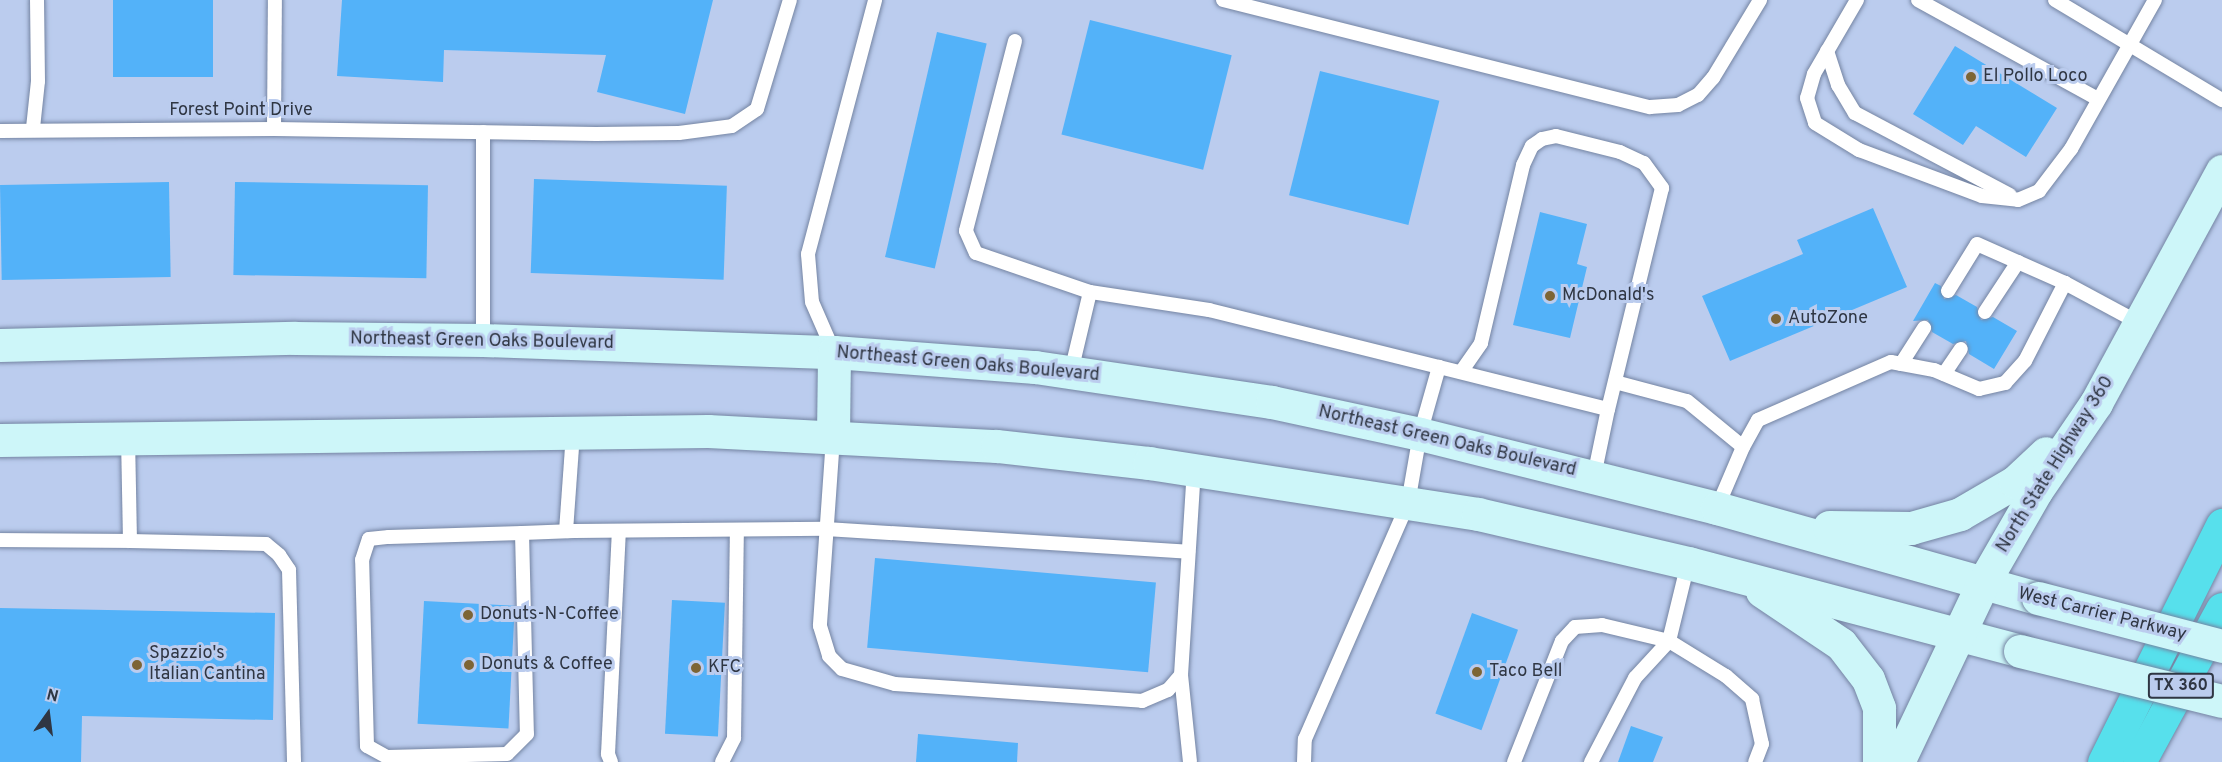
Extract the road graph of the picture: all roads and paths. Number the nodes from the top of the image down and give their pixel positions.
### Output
1 (38, 0) edge
2 (275, 0) edge
3 (790, 0) edge
4 (875, 0) edge
5 (1223, 0) edge
6 (1760, 0) edge
7 (1857, 0) edge
8 (1918, 0) edge
9 (2055, 0) edge
10 (2155, 0) edge
11 (1014, 41) dead end
12 (2129, 44) junction
13 (1827, 51) junction
14 (2098, 99) junction
15 (2222, 99) edge
16 (33, 128) junction
17 (274, 129) junction
18 (0, 131) edge
19 (483, 132) junction
20 (2222, 171) edge
21 (2018, 200) junction
22 (2018, 262) junction
23 (2065, 283) junction
24 (1948, 291) dead end
25 (1090, 292) junction
26 (1985, 312) dead end
27 (2141, 324) junction
28 (1924, 328) dead end
29 (483, 340) junction
30 (0, 345) edge
31 (1960, 349) dead end
32 (834, 352) junction
33 (1901, 364) junction
34 (1439, 367) junction
35 (1071, 372) junction
36 (1461, 372) junction
37 (1944, 374) junction
38 (1615, 382) junction
39 (2096, 403) junction
40 (1608, 409) junction
41 (573, 434) junction
42 (1420, 434) junction
43 (833, 436) junction
44 (128, 438) junction
45 (0, 440) edge
46 (1743, 447) junction
47 (1194, 469) junction
48 (1594, 476) junction
49 (1408, 503) junction
50 (1718, 508) junction
51 (1760, 520) junction
52 (2222, 525) edge
53 (737, 530) junction
54 (826, 530) junction
55 (566, 531) junction
56 (619, 531) junction
57 (522, 532) junction
58 (0, 540) edge
59 (130, 541) junction
60 (1188, 552) junction
61 (1688, 563) junction
62 (1743, 578) junction
63 (1982, 585) junction
64 (2222, 609) edge
65 (1959, 632) junction
66 (1668, 641) junction
67 (2222, 646) edge
68 (1180, 675) junction
69 (2222, 702) edge
70 (610, 758) edge
71 (294, 762) edge
72 (722, 762) edge
73 (1190, 762) edge
74 (1304, 762) edge
75 (1514, 762) edge
76 (1591, 762) edge
77 (1755, 762) edge
78 (1879, 762) edge
79 (1898, 762) edge
80 (2104, 762) edge
81 (2139, 762) edge

1 - 16 lane
2 - 17 lane
3 - 19 lane, Forest Point Drive
4 - 32 lane
5 - 6 lane
7 - 13 lane
8 - 14 lane
9 - 12 lane
10 - 12 lane
11 - 25 lane
12 - 14 lane
12 - 15 lane
13 - 21 lane
13 - 21 lane
14 - 21 lane
16 - 17 lane, Forest Point Drive
16 - 18 lane, Forest Point Drive
17 - 19 lane, Forest Point Drive
19 - 29 lane
20 - 27 main road, North State Highway 360
22 - 23 lane
22 - 24 lane
22 - 26 lane
23 - 27 lane
23 - 37 lane
25 - 34 lane
25 - 35 lane
27 - 39 main road, North State Highway 360
28 - 33 lane
29 - 30 main road, Northeast Green Oaks Boulevard
29 - 32 main road, Northeast Green Oaks Boulevard
31 - 37 lane
32 - 35 main road, Northeast Green Oaks Boulevard
32 - 43 main road
33 - 37 lane
33 - 46 lane
34 - 36 lane
34 - 42 lane
35 - 42 main road, Northeast Green Oaks Boulevard
36 - 38 lane
36 - 40 lane
38 - 40 lane
38 - 46 lane
39 - 51 main road
39 - 63 main road, North State Highway 360
40 - 48 lane
41 - 43 main road
41 - 44 main road
41 - 55 lane
42 - 48 main road, Northeast Green Oaks Boulevard
42 - 49 lane
43 - 47 main road
43 - 54 lane
44 - 45 main road
44 - 59 lane
46 - 50 lane
47 - 49 main road
47 - 60 lane
48 - 50 main road, Northeast Green Oaks Boulevard
49 - 61 main road
49 - 74 lane
50 - 51 main road, Northeast Green Oaks Boulevard
51 - 63 main road, Northeast Green Oaks Boulevard
52 - 80 highway
53 - 54 lane
53 - 56 lane
53 - 72 lane
54 - 60 lane
54 - 68 lane
55 - 56 lane
55 - 57 lane
56 - 70 lane
57 - 57 lane
58 - 59 lane
59 - 71 lane
60 - 68 lane
61 - 62 main road
61 - 66 lane
62 - 65 main road
62 - 78 main road
63 - 65 main road, North State Highway 360
63 - 67 main road, West Carrier Parkway, bridge
64 - 81 highway, TX 360
65 - 69 main road, bridge
65 - 79 main road, North State Highway 360
66 - 75 lane
66 - 76 lane
66 - 77 lane
68 - 73 lane

